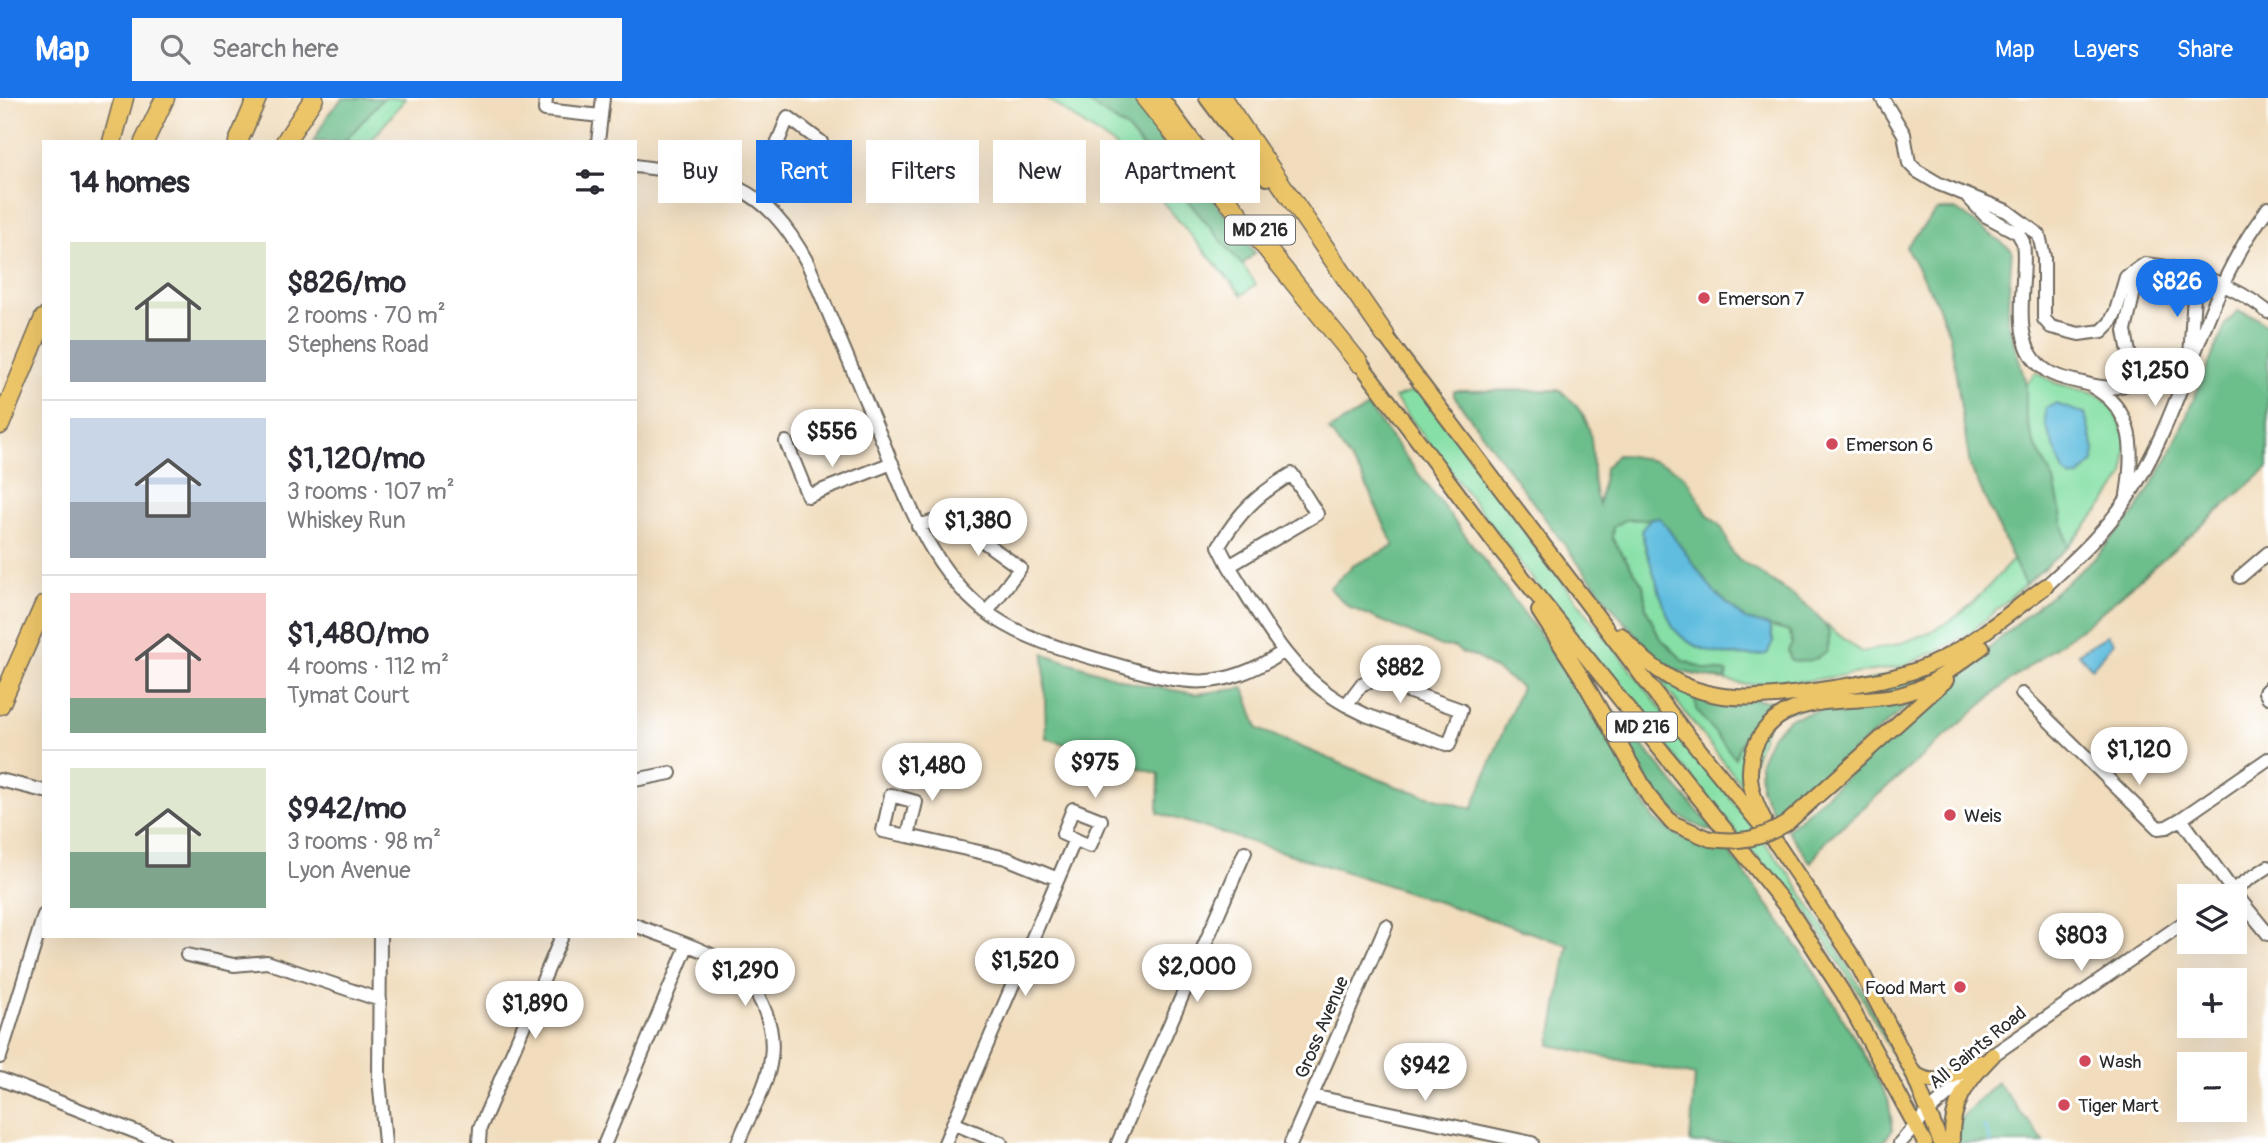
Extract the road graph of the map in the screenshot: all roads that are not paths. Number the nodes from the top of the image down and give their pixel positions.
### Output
1 (124, 98) edge
2 (165, 98) edge
3 (257, 98) edge
4 (314, 98) edge
5 (546, 98) edge
6 (603, 98) edge
7 (1145, 98) edge
8 (1161, 98) edge
9 (1207, 98) edge
10 (1222, 98) edge
11 (1882, 98) edge
12 (601, 116) junction
13 (113, 140) edge
14 (145, 140) edge
15 (239, 140) edge
16 (286, 140) edge
17 (598, 140) edge
18 (637, 166) edge
19 (779, 177) joint
20 (1966, 194) junction
21 (756, 199) edge
22 (762, 203) edge
23 (2268, 208) edge
24 (2168, 267) junction
25 (2133, 274) junction
26 (2224, 284) junction
27 (2268, 312) edge
28 (42, 323) edge
29 (1385, 335) junction
30 (42, 353) edge
31 (1359, 363) junction
32 (2188, 370) junction
33 (2087, 385) junction
34 (0, 425) edge
35 (0, 440) edge
36 (786, 442) dead end
37 (891, 463) junction
38 (2126, 501) junction
39 (1522, 518) junction
40 (918, 526) junction
41 (1494, 542) junction
42 (2268, 553) edge
43 (1230, 566) junction
44 (2240, 577) dead end
45 (2046, 586) junction
46 (42, 610) edge
47 (987, 612) junction
48 (42, 614) edge
49 (32, 632) junction
50 (1982, 647) junction
51 (1283, 652) junction
52 (2268, 689) edge
53 (2022, 694) dead end
54 (2268, 697) edge
55 (0, 705) edge
56 (1346, 705) junction
57 (2268, 759) edge
58 (670, 773) dead end
59 (0, 780) edge
60 (637, 780) edge
61 (42, 790) edge
62 (2181, 818) junction
63 (908, 836) dead end
64 (1075, 839) dead end
65 (1778, 846) junction
66 (1245, 852) dead end
67 (2268, 867) edge
68 (1058, 879) junction
69 (2222, 884) edge
70 (2242, 884) edge
71 (2247, 912) edge
72 (42, 921) edge
73 (637, 926) edge
74 (1386, 926) dead end
75 (2177, 927) edge
76 (2268, 934) edge
77 (380, 938) edge
78 (561, 938) edge
79 (687, 946) junction
80 (187, 955) dead end
81 (380, 1000) junction
82 (1993, 1055) junction
83 (0, 1057) edge
84 (1912, 1071) junction
85 (0, 1079) edge
86 (1312, 1096) junction
87 (1929, 1111) junction
88 (953, 1123) junction
89 (1916, 1124) junction
90 (164, 1143) edge
91 (386, 1143) edge
92 (479, 1143) edge
93 (605, 1143) edge
94 (738, 1143) edge
95 (944, 1143) edge
96 (1001, 1143) edge
97 (1118, 1143) edge
98 (1292, 1143) edge
99 (1532, 1143) edge
100 (1900, 1143) edge
101 (1925, 1143) edge
102 (1941, 1143) edge
103 (1952, 1143) edge

1 - 13 highway
2 - 14 highway
3 - 15 highway
4 - 16 highway
5 - 12 street
6 - 12 street
7 - 31 highway
8 - 31 main road, MD 216
9 - 29 main road, MD 216
10 - 29 highway
11 - 20 street
12 - 17 street
18 - 21 street
19 - 19 street
20 - 25 street
20 - 33 street
22 - 37 street
23 - 26 street
24 - 25 street
24 - 26 street
24 - 32 street
25 - 33 street
26 - 27 street
26 - 32 street
28 - 34 highway
29 - 39 main road, MD 216
30 - 35 highway
31 - 41 main road, MD 216
32 - 38 street
33 - 38 street
36 - 37 street
37 - 40 street
38 - 45 street
39 - 45 main road
39 - 65 main road, MD 216
40 - 47 street
40 - 47 street
41 - 50 main road, bridge
41 - 89 main road, MD 216
42 - 44 street
43 - 43 street
43 - 51 street
45 - 50 main road
46 - 49 highway
47 - 51 street
48 - 49 highway
49 - 55 highway
50 - 65 main road
51 - 56 street
52 - 54 street
53 - 62 street
56 - 56 street
57 - 62 street
58 - 60 street
59 - 61 street
62 - 69 street
63 - 68 street
64 - 68 street
65 - 84 main road, MD 216
66 - 97 street
67 - 70 street
68 - 88 street
71 - 76 street
72 - 83 street
73 - 79 street
74 - 86 street, Gross Avenue
75 - 82 street, All Saints Road
77 - 81 street
78 - 92 street
79 - 93 street
79 - 94 street
80 - 81 street
81 - 91 street
82 - 84 main road
82 - 87 street, All Saints Road
82 - 103 main road
84 - 87 main road, MD 216
85 - 90 street
86 - 98 street, Gross Avenue
86 - 99 street
87 - 89 street, All Saints Road
87 - 102 main road, MD 216
88 - 95 street
88 - 96 street
89 - 100 street, All Saints Road
89 - 101 main road, MD 216

